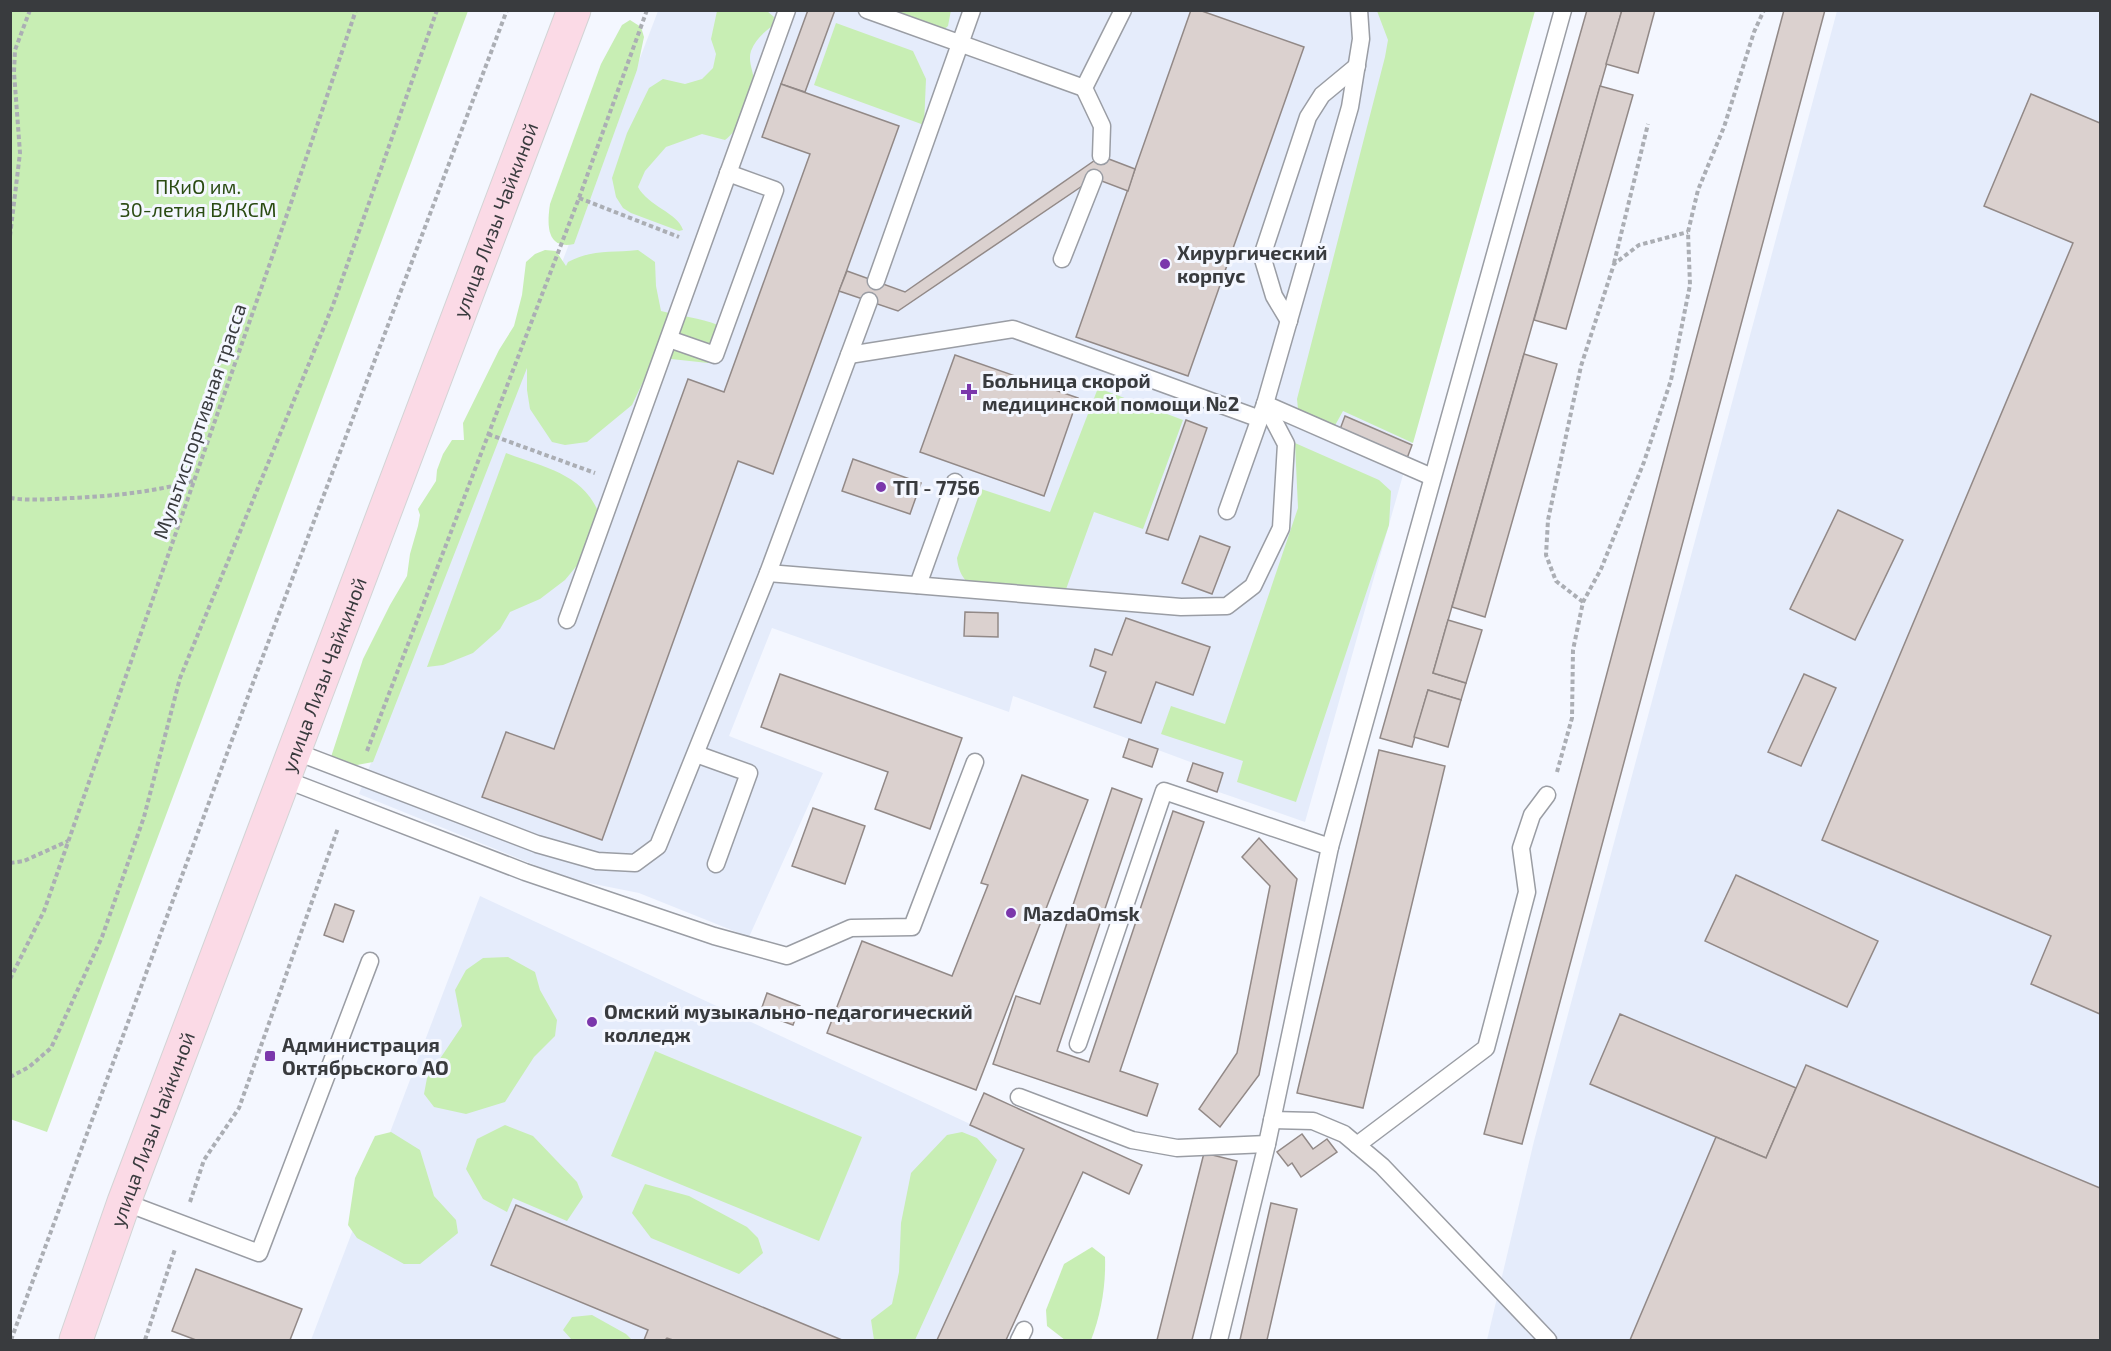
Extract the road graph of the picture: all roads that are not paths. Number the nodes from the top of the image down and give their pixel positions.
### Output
1 (574, 10) edge
2 (787, 10) edge
3 (867, 10) edge
4 (972, 10) edge
5 (1123, 10) edge
6 (1359, 10) edge
7 (1563, 10) edge
8 (961, 44) junction
9 (1357, 66) junction
10 (1084, 88) junction
11 (1101, 156) dead end
12 (729, 173) junction
13 (1094, 178) dead end
14 (1062, 259) dead end
15 (876, 281) dead end
16 (869, 301) dead end
17 (1289, 321) junction
18 (669, 339) junction
19 (849, 355) junction
20 (1262, 412) junction
21 (1432, 477) junction
22 (955, 482) dead end
23 (1227, 511) dead end
24 (768, 573) junction
25 (918, 585) junction
26 (567, 620) dead end
27 (696, 754) junction
28 (975, 762) dead end
29 (289, 765) junction
30 (1547, 795) road end
31 (1330, 847) junction
32 (716, 864) dead end
33 (370, 961) dead end
34 (1078, 1044) dead end
35 (1019, 1097) dead end
36 (1272, 1120) junction
37 (1267, 1144) junction
38 (1357, 1145) junction
39 (124, 1202) junction
40 (76, 1341) edge
41 (1219, 1341) edge
42 (1548, 1341) edge

1 - 29 main road, улица Лизы Чайкиной
2 - 12 lane
3 - 8 lane
4 - 8 lane
5 - 10 lane
6 - 9 lane
7 - 21 lane
8 - 10 lane
8 - 15 lane
9 - 17 lane
9 - 17 lane
10 - 11 lane
12 - 18 lane
12 - 18 lane
13 - 14 lane
16 - 19 lane
17 - 20 lane
18 - 26 lane
19 - 20 lane
19 - 24 lane
20 - 21 lane
20 - 23 lane
20 - 25 lane
21 - 31 lane
22 - 25 lane
24 - 25 lane
24 - 27 lane
27 - 29 lane
27 - 32 lane
28 - 29 lane
29 - 39 main road, улица Лизы Чайкиной
30 - 38 lane
31 - 34 lane
31 - 36 lane
33 - 39 lane
35 - 37 lane
36 - 37 lane
36 - 38 lane
37 - 41 lane
38 - 42 lane
39 - 40 main road, улица Лизы Чайкиной

